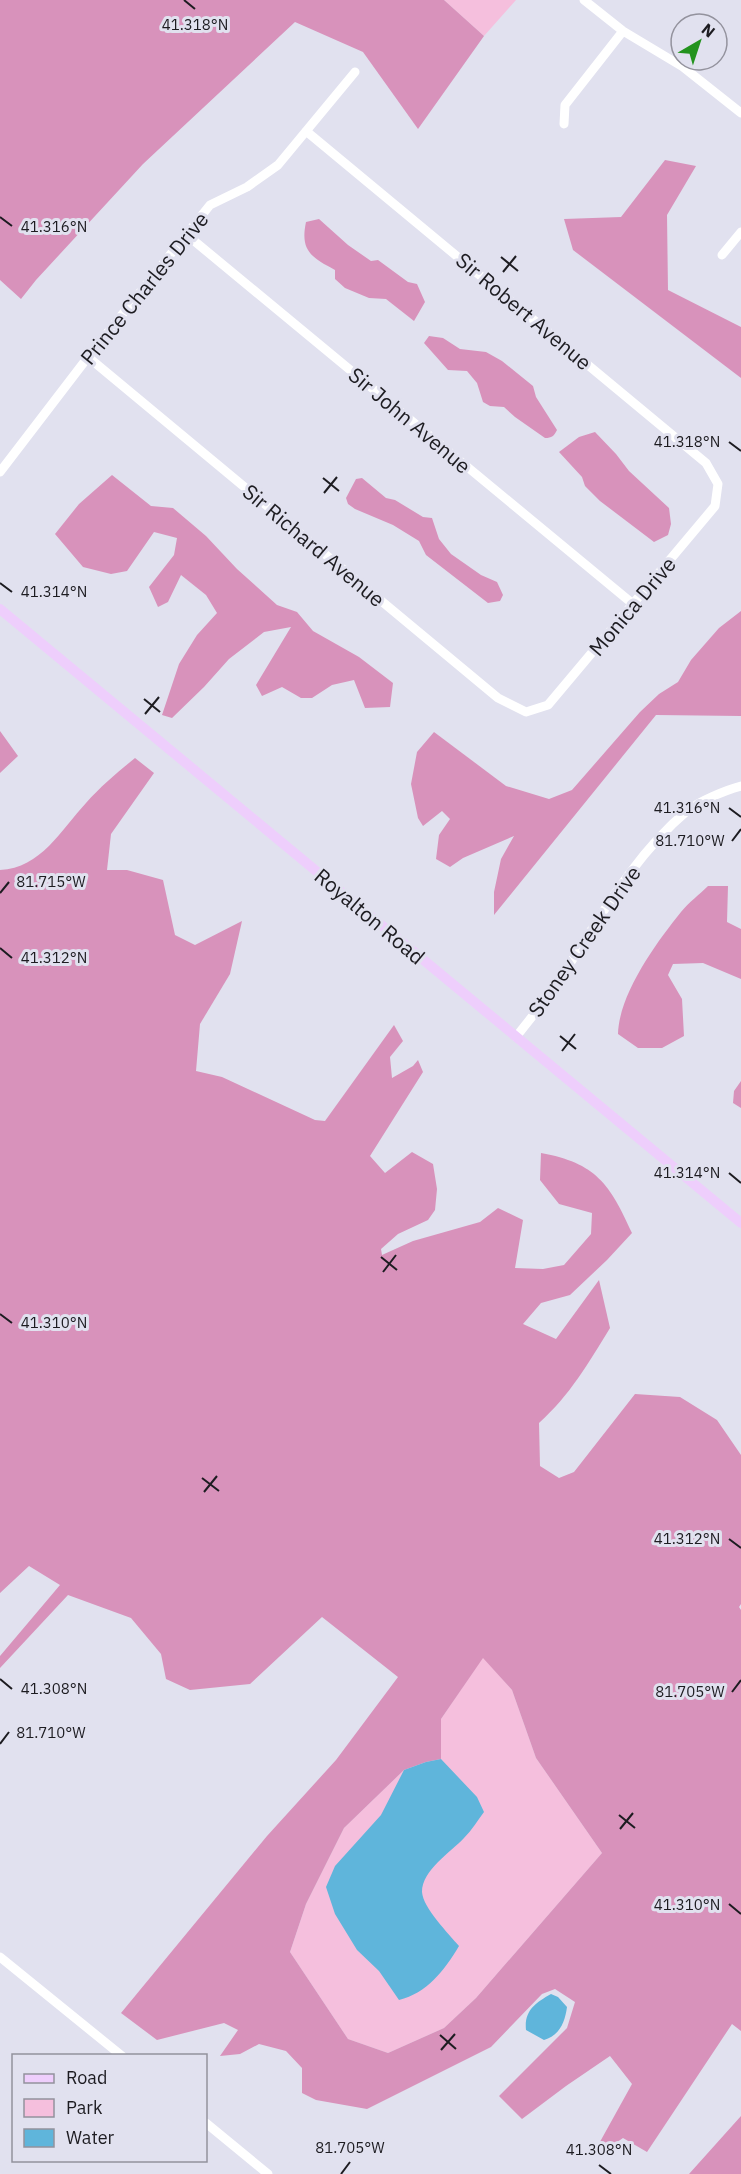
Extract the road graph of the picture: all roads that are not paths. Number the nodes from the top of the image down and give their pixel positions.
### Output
1 (584, 0) edge
2 (623, 31) junction
3 (356, 72) dead end
4 (741, 113) edge
5 (564, 124) dead end
6 (306, 131) junction
7 (741, 232) edge
8 (187, 235) junction
9 (722, 255) dead end
10 (87, 357) junction
11 (0, 472) edge
12 (715, 506) joint
13 (633, 604) junction
14 (0, 609) edge
15 (548, 705) joint
16 (741, 786) edge
17 (516, 1037) junction
18 (741, 1223) edge
19 (0, 1957) edge
20 (121, 2054) edge
21 (207, 2124) edge
22 (268, 2174) edge

1 - 2 street
2 - 4 street
2 - 5 street
3 - 6 street, Prince Charles Drive
6 - 8 street, Prince Charles Drive
6 - 12 street, Sir Robert Avenue
7 - 9 street
8 - 10 street, Prince Charles Drive
8 - 13 street, Sir John Avenue
10 - 11 street, Prince Charles Drive
10 - 15 street, Sir Richard Avenue
12 - 13 street, Monica Drive
13 - 15 street, Monica Drive
14 - 17 main road, Royalton Road
16 - 17 street, Stoney Creek Drive
17 - 18 main road, Royalton Road
19 - 20 street
21 - 22 street

